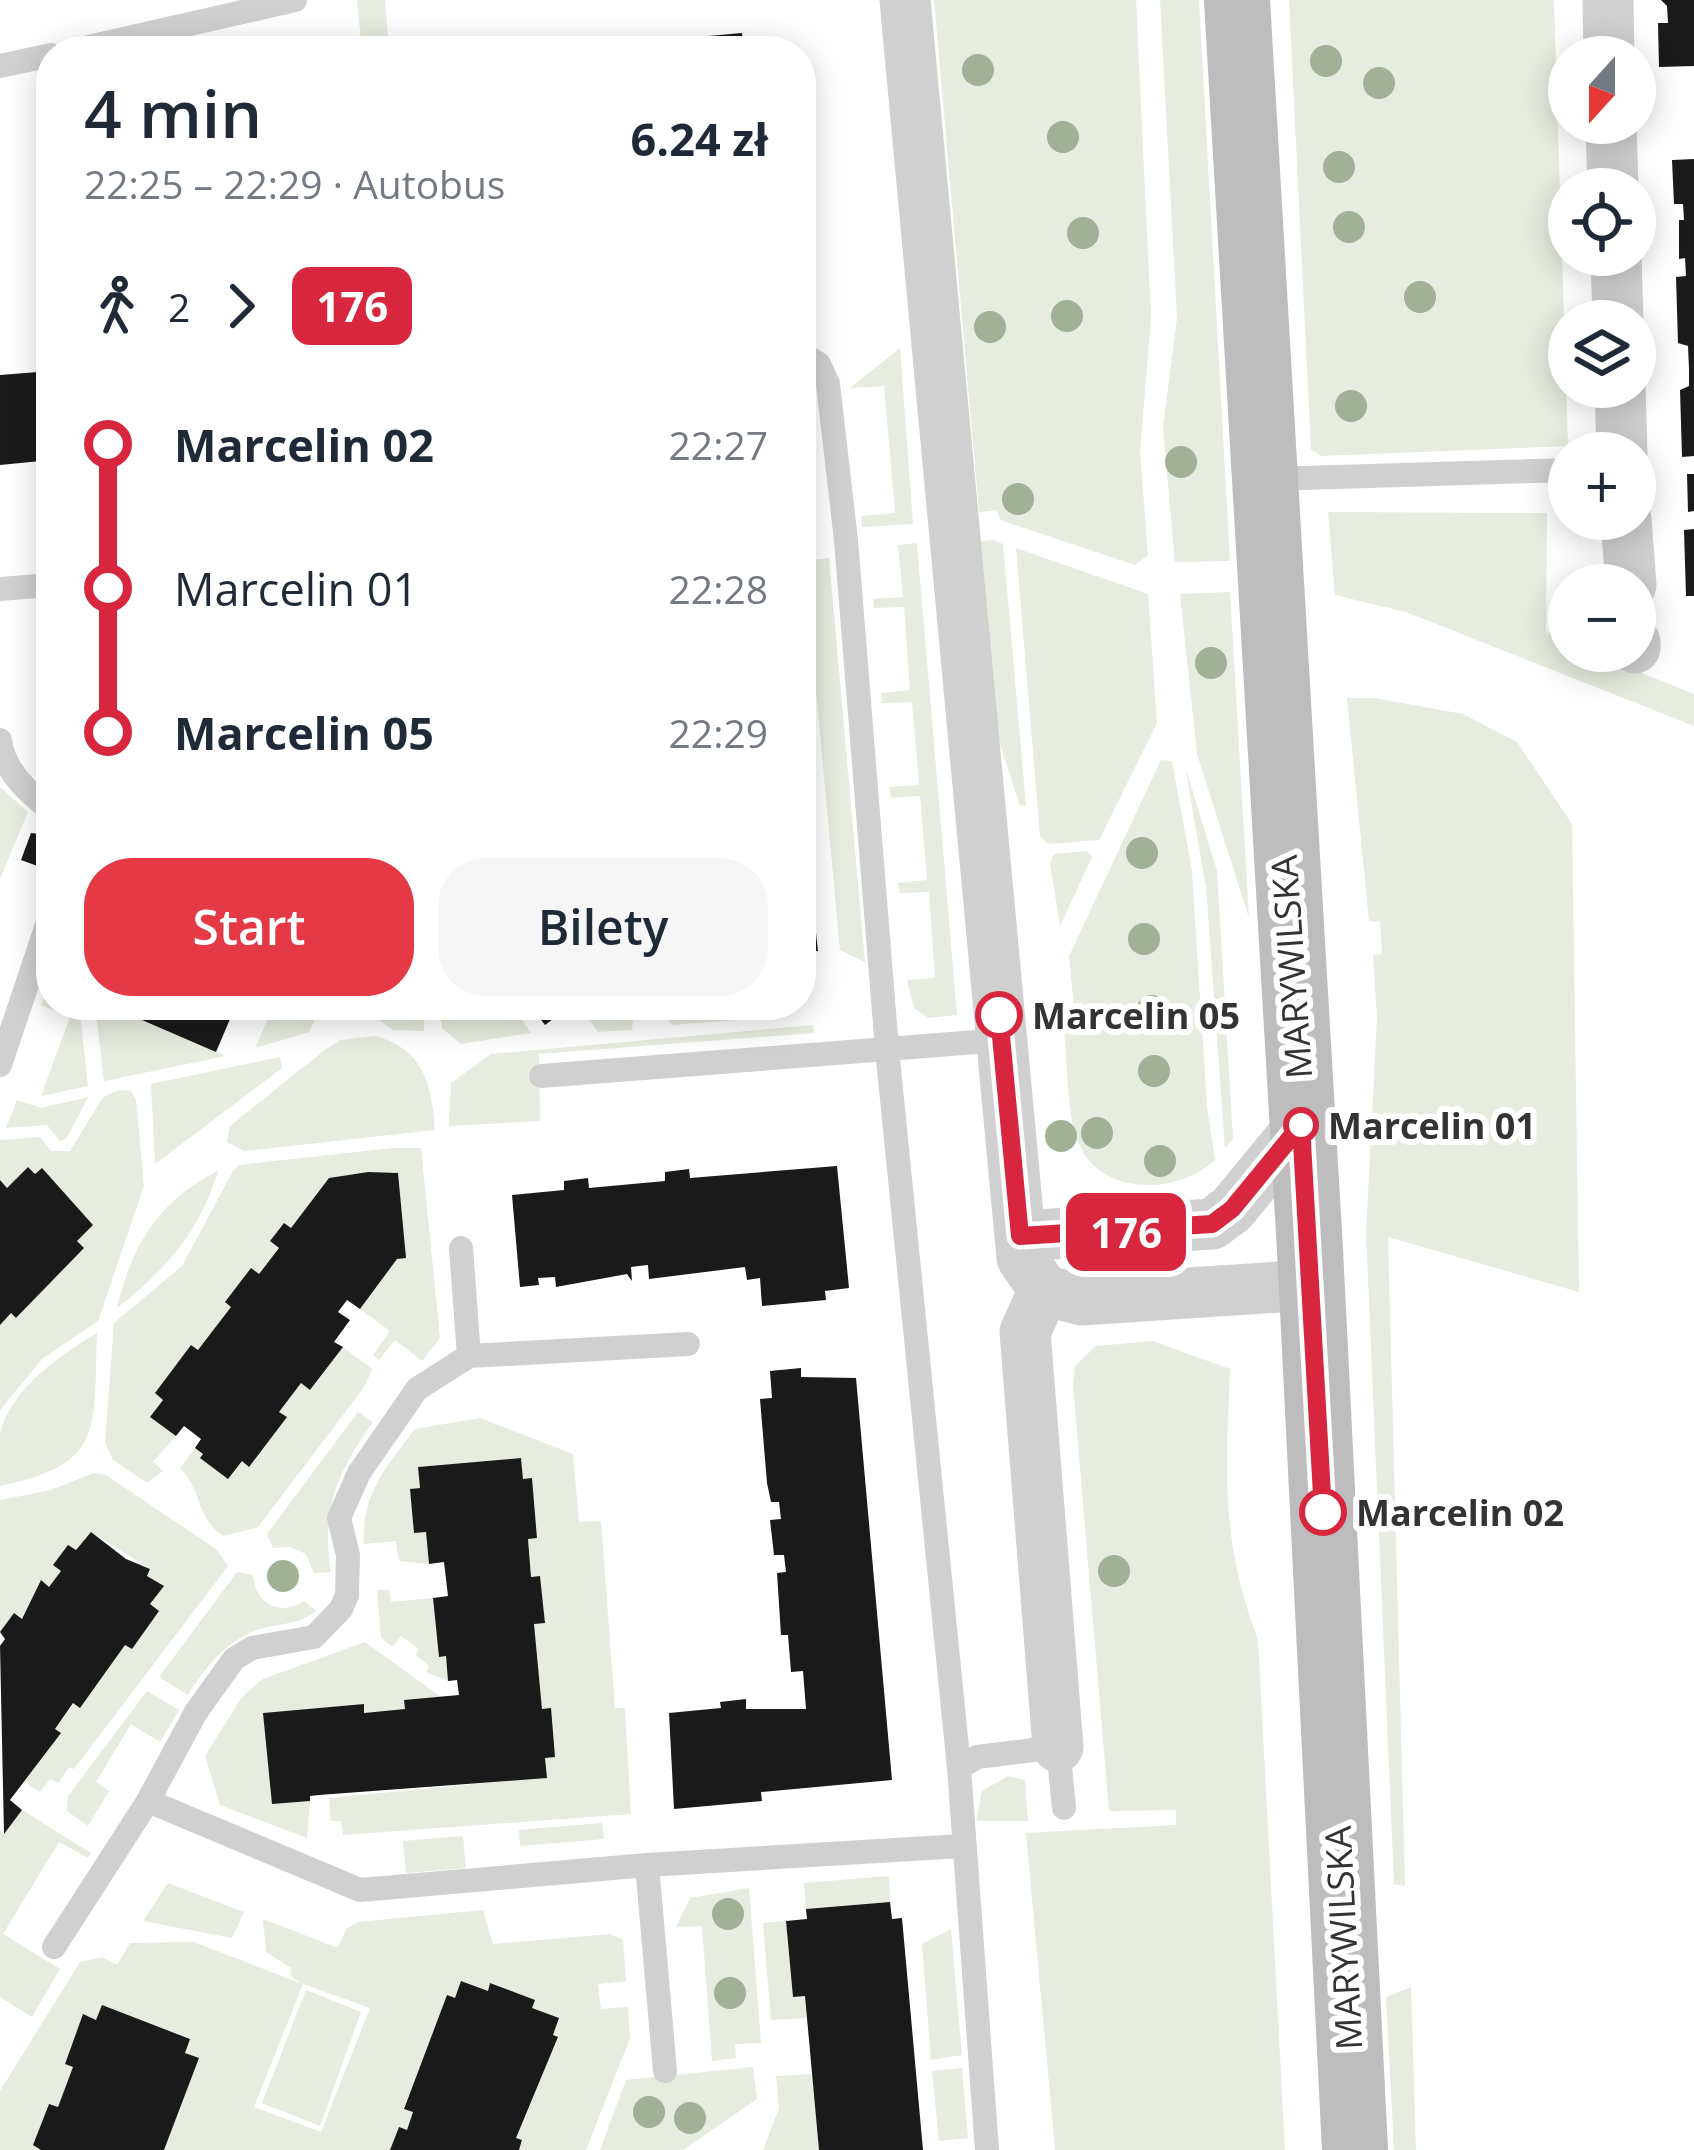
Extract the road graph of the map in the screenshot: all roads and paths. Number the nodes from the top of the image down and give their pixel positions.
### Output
1 (295, 0) edge
2 (905, 0) edge
3 (1237, 0) edge
4 (1607, 0) edge
5 (137, 36) edge
6 (1608, 36) edge
7 (36, 58) edge
8 (0, 66) edge
9 (816, 362) edge
10 (1548, 471) edge
11 (1262, 479) junction
12 (36, 586) edge
13 (0, 589) edge
14 (0, 740) edge
15 (36, 799) edge
16 (36, 958) edge
17 (1001, 1040) junction
18 (887, 1048) junction
19 (0, 1065) edge
20 (542, 1076) dead end
21 (1301, 1125) junction
22 (1020, 1236) junction
23 (461, 1249) dead end
24 (1311, 1286) junction
25 (1044, 1290) junction
26 (688, 1344) dead end
27 (470, 1356) junction
28 (1058, 1747) junction
29 (959, 1768) junction
30 (148, 1801) junction
31 (1064, 1808) dead end
32 (962, 1846) junction
33 (647, 1865) junction
34 (54, 1947) dead end
35 (664, 2071) dead end
36 (987, 2150) edge
37 (1354, 2150) edge

1 - 5 lane
2 - 17 street
3 - 11 street, MARYWILSKA
4 - 6 street
7 - 8 lane
9 - 18 lane
10 - 11 lane
11 - 21 street, MARYWILSKA
12 - 13 lane
14 - 15 lane
16 - 19 lane
17 - 18 lane
17 - 22 street
18 - 20 lane
18 - 29 lane
21 - 22 street
21 - 24 street, MARYWILSKA
22 - 25 street
23 - 27 lane
24 - 25 street
24 - 37 street, MARYWILSKA
25 - 28 street
26 - 27 lane
27 - 30 lane
28 - 29 lane
28 - 31 lane
29 - 32 lane
30 - 33 lane
30 - 34 lane
32 - 33 lane
32 - 36 lane
33 - 35 lane

